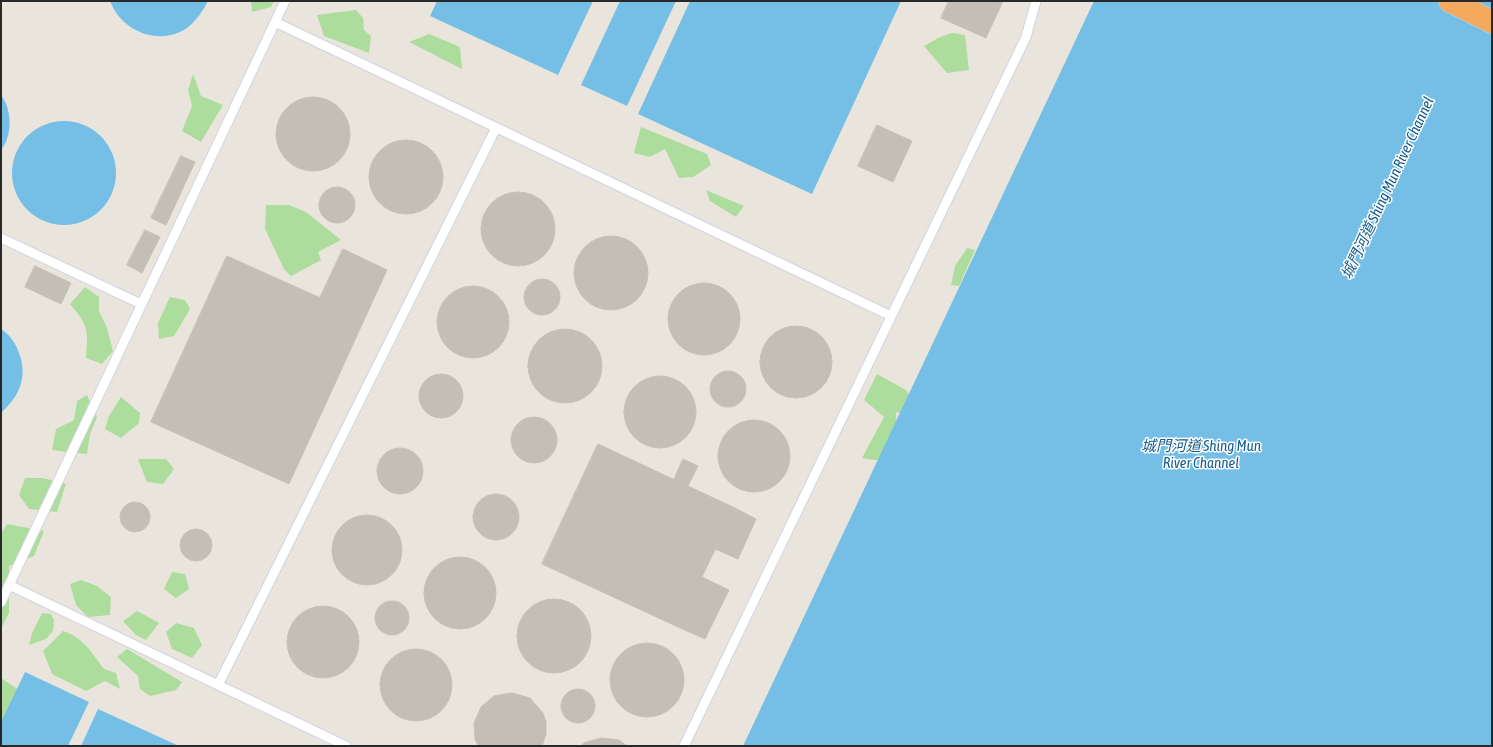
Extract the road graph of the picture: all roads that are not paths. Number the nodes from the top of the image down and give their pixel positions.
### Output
1 (285, 1) edge
2 (1036, 1) edge
3 (1450, 1) edge
4 (275, 22) junction
5 (1490, 22) edge
6 (496, 128) junction
7 (1, 238) edge
8 (142, 304) junction
9 (891, 316) junction
10 (9, 585) junction
11 (1, 602) edge
12 (218, 685) junction
13 (346, 746) edge
14 (684, 746) edge

1 - 4 lane
2 - 9 lane
3 - 5 highway
4 - 6 lane
4 - 8 lane
6 - 9 lane
6 - 12 lane
7 - 8 lane
8 - 10 lane
9 - 14 lane
10 - 11 lane
10 - 12 lane
12 - 13 lane

